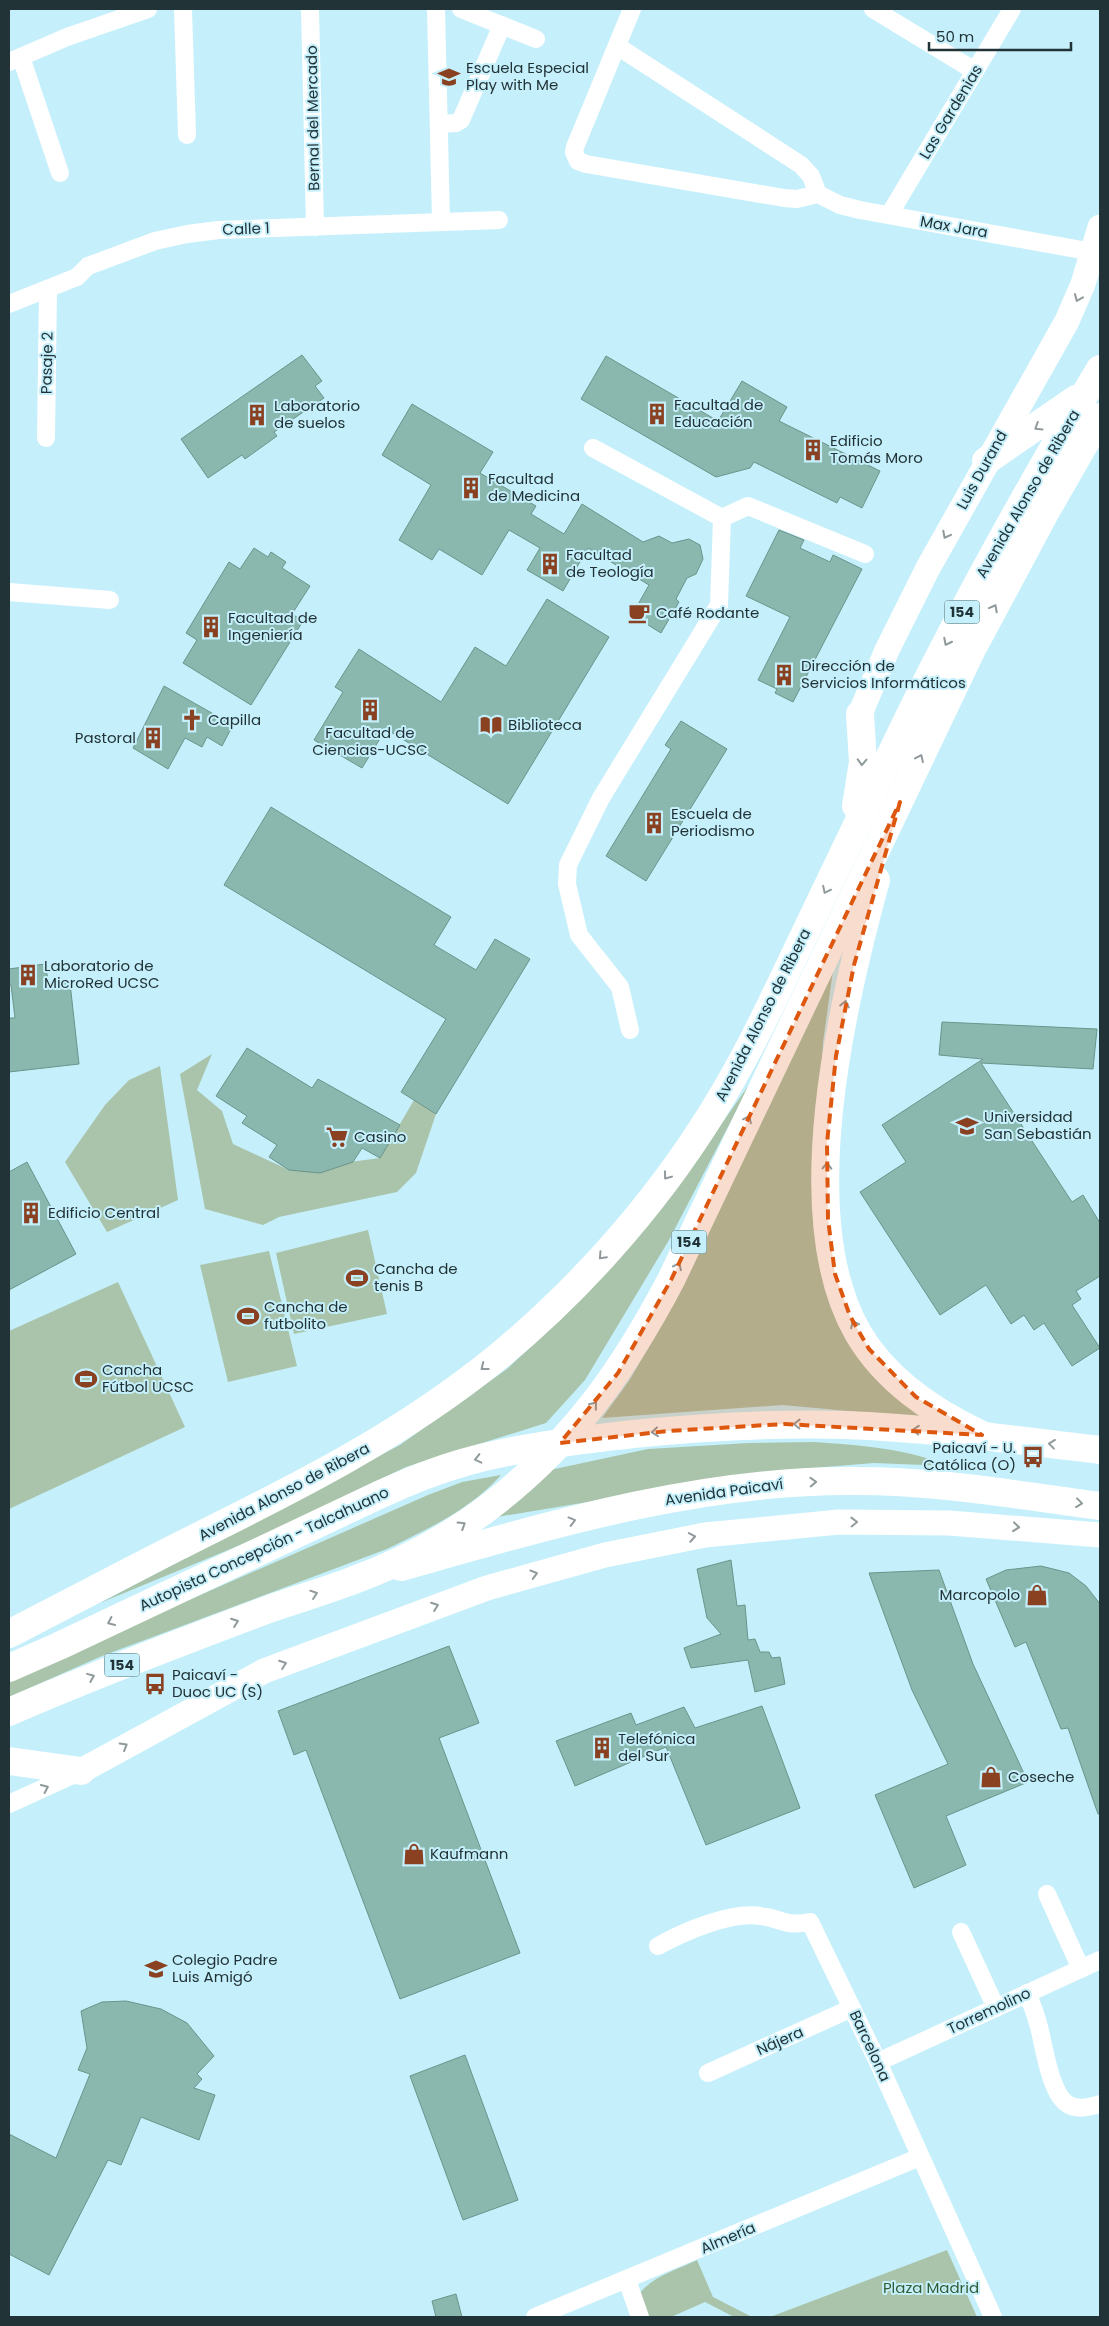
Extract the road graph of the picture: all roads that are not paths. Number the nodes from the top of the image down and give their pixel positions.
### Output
1 (148, 9) edge
2 (183, 9) edge
3 (310, 9) edge
4 (436, 9) edge
5 (461, 9) edge
6 (632, 9) edge
7 (873, 9) edge
8 (1012, 9) edge
9 (110, 15) edge
10 (502, 25) junction
11 (536, 38) dead end
12 (617, 46) junction
13 (15, 60) edge
14 (975, 71) junction
15 (439, 124) junction
16 (187, 135) dead end
17 (60, 173) dead end
18 (818, 194) junction
19 (889, 215) junction
20 (499, 220) dead end
21 (441, 222) junction
22 (315, 227) junction
23 (1100, 227) edge
24 (1093, 252) junction
25 (48, 289) junction
26 (9, 304) edge
27 (1095, 377) edge
28 (1100, 417) edge
29 (46, 438) dead end
30 (593, 448) dead end
31 (986, 461) junction
32 (722, 518) junction
33 (865, 554) dead end
34 (9, 592) edge
35 (110, 600) dead end
36 (860, 714) joint
37 (900, 802) junction
38 (847, 846) junction
39 (630, 1030) dead end
40 (982, 1435) junction
41 (1100, 1450) edge
42 (1100, 1506) edge
43 (1056, 1531) junction
44 (1100, 1535) edge
45 (1100, 1552) edge
46 (356, 1580) junction
47 (9, 1634) edge
48 (9, 1668) edge
49 (9, 1712) edge
50 (9, 1761) edge
51 (81, 1770) junction
52 (9, 1804) edge
53 (1047, 1894) dead end
54 (961, 1932) dead end
55 (658, 1946) dead end
56 (1100, 1960) edge
57 (1081, 1969) junction
58 (1027, 1994) junction
59 (852, 2008) junction
60 (996, 2008) junction
61 (878, 2062) junction
62 (708, 2074) dead end
63 (1100, 2104) edge
64 (920, 2157) junction
65 (627, 2280) junction
66 (535, 2317) edge
67 (640, 2317) edge
68 (994, 2317) edge

1 - 9 street
2 - 16 street
3 - 22 street, Bernal del Mercado
4 - 15 street
5 - 10 street
6 - 12 street
7 - 14 street
8 - 14 street, Las Gardenias
9 - 13 street
10 - 11 street
10 - 15 street
12 - 18 street
12 - 18 street
13 - 17 street
14 - 19 street, Las Gardenias
15 - 21 street
18 - 19 street, Max Jara
19 - 24 street, Max Jara
20 - 21 street, Calle 1
21 - 22 street, Calle 1
22 - 25 street, Calle 1
23 - 24 street, Luis Durand
24 -> 31 street, Luis Durand
25 - 26 street, Calle 1
25 - 29 street, Pasaje 2
27 -> 31 main road
27 -> 38 main road, Avenida Alonso de Ribera / 154
37 -> 28 main road, Avenida Alonso de Ribera / 154
30 - 32 street
31 -> 36 street, Luis Durand
32 - 33 street
32 - 39 street
34 - 35 street
36 -> 38 main road
40 -> 37 main road
46 -> 37 main road, Avenida Alonso de Ribera / 154
38 -> 47 main road, Avenida Alonso de Ribera / 154
41 -> 40 main road
40 -> 48 main road, Autopista Concepción - Talcahuano
46 -> 42 main road, Avenida Paicaví
43 - 44 street
43 - 45 street
51 -> 43 street
49 -> 46 main road, 154
50 - 51 main road
52 -> 51 street
53 - 57 street
54 - 60 street
55 - 59 street, Barcelona
56 - 57 street, Torremolino
57 - 58 street, Torremolino
58 - 60 street, Torremolino
58 - 63 street
59 - 61 street, Barcelona
59 - 62 street, Nájera
60 - 61 street, Torremolino
61 - 64 street, Barcelona
64 - 65 street, Almería
64 - 68 street, Barcelona
65 - 66 street, Almería
65 - 67 street

